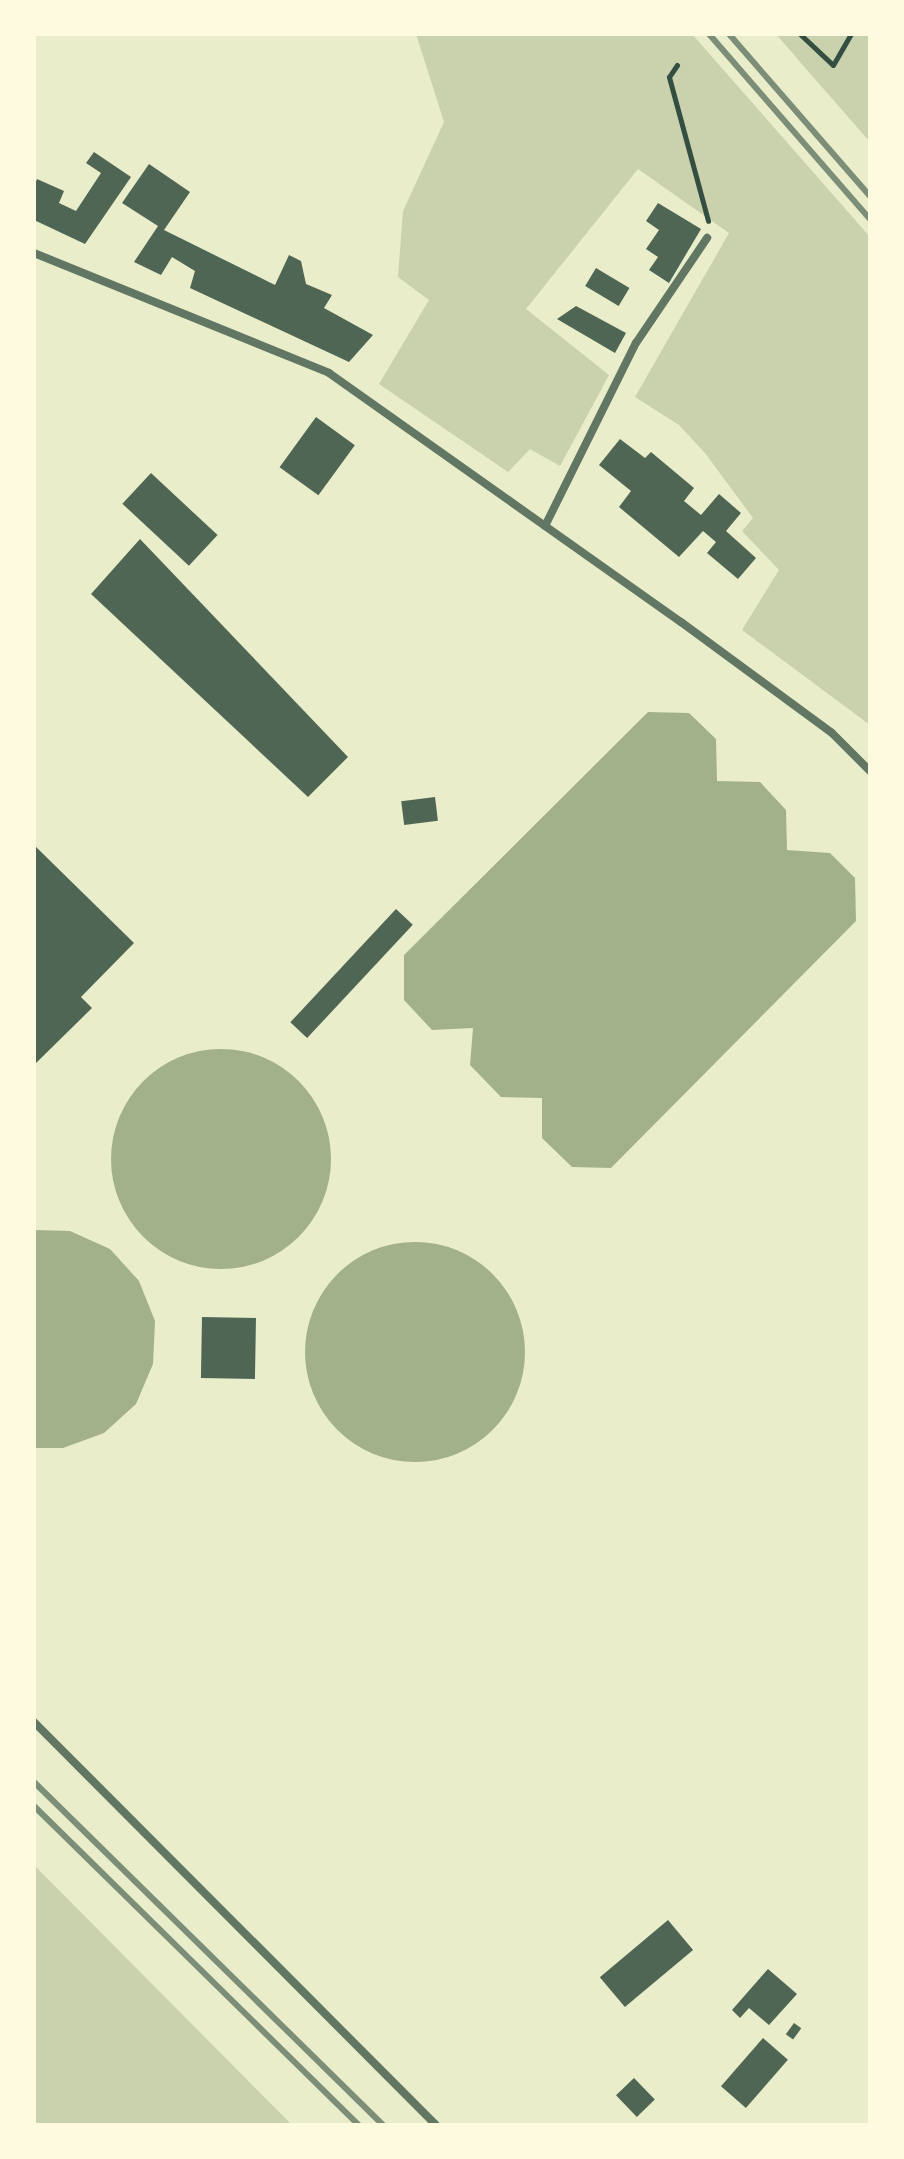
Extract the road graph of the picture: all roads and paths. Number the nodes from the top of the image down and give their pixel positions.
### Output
1 (800, 34) edge
2 (851, 34) edge
3 (677, 65) dead end
4 (707, 238) joint
5 (34, 253) edge
6 (545, 526) junction
7 (870, 771) edge
8 (34, 1722) edge
9 (436, 2125) edge

1 - 2 path
3 - 4 path
4 - 6 street
5 - 6 street
6 - 7 street
8 - 9 street

